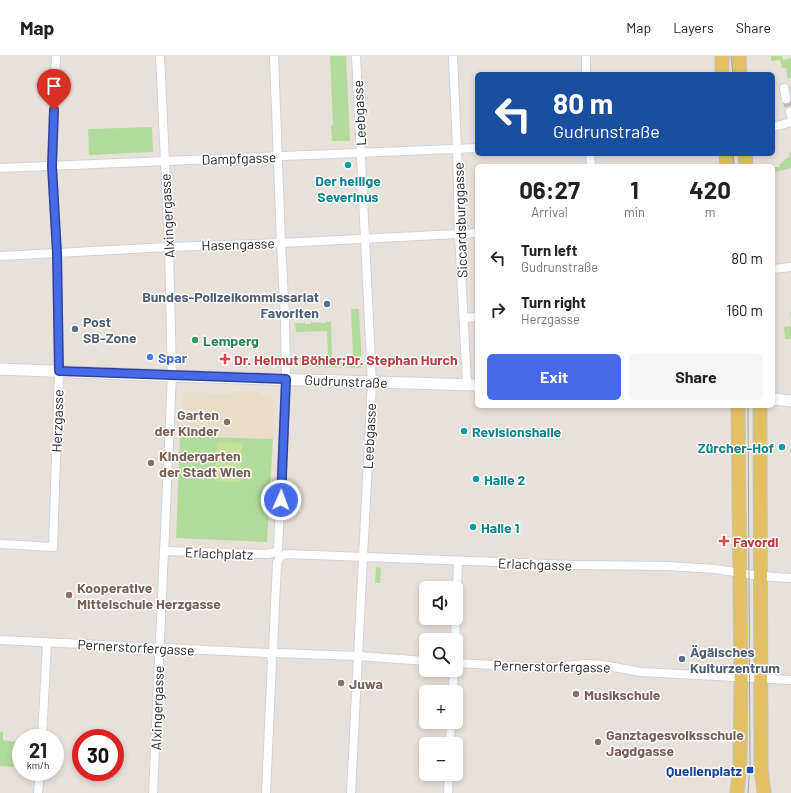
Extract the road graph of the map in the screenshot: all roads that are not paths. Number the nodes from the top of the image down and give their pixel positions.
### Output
1 (56, 56) edge
2 (160, 56) edge
3 (274, 56) edge
4 (356, 56) edge
5 (453, 56) edge
6 (586, 56) edge
7 (722, 56) edge
8 (739, 56) edge
9 (586, 72) edge
10 (722, 72) edge
11 (740, 72) edge
12 (784, 88) dead end
13 (786, 99) tunnel mouth
14 (791, 122) edge
15 (775, 126) edge
16 (475, 148) edge
17 (457, 149) junction
18 (361, 153) junction
19 (278, 157) junction
20 (164, 161) junction
21 (52, 166) junction
22 (0, 168) edge
23 (475, 233) edge
24 (459, 234) junction
25 (365, 239) junction
26 (281, 243) junction
27 (168, 247) junction
28 (57, 253) junction
29 (0, 256) edge
30 (791, 267) edge
31 (775, 269) edge
32 (475, 317) edge
33 (464, 318) junction
34 (0, 369) edge
35 (59, 371) junction
36 (172, 376) junction
37 (286, 379) junction
38 (372, 382) junction
39 (472, 385) edge
40 (775, 399) edge
41 (791, 401) edge
42 (738, 408) edge
43 (760, 408) edge
44 (0, 544) edge
45 (164, 551) junction
46 (363, 557) junction
47 (458, 561) junction
48 (740, 572) junction
49 (760, 576) junction
50 (791, 578) edge
51 (457, 581) edge
52 (0, 640) edge
53 (47, 642) junction
54 (160, 648) junction
55 (273, 654) junction
56 (358, 656) junction
57 (419, 660) edge
58 (463, 663) edge
59 (741, 678) junction
60 (761, 678) junction
61 (791, 680) edge
62 (42, 729) edge
63 (39, 781) edge
64 (449, 781) edge
65 (38, 793) edge
66 (153, 793) edge
67 (266, 793) edge
68 (351, 793) edge
69 (448, 793) edge
70 (737, 793) edge
71 (764, 793) edge

1 - 21 street, Herzgasse
2 - 20 street, Alxingergasse
3 - 19 street
4 - 18 street, Leebgasse
5 - 17 street, Siccardsburggasse
6 - 9 street
7 - 10 main road
8 - 11 main road
12 - 13 street
14 - 15 street
16 - 17 street, Dampfgasse
17 - 18 street, Dampfgasse
17 - 24 street, Siccardsburggasse
18 - 19 street, Dampfgasse
18 - 25 street, Leebgasse
19 - 20 street, Dampfgasse
19 - 26 street
20 - 21 street, Dampfgasse
20 - 27 street, Alxingergasse
21 - 22 street, Dampfgasse
21 - 28 street, Herzgasse
23 - 24 street, Hasengasse
24 - 25 street, Hasengasse
24 - 33 street, Siccardsburggasse
25 - 26 street, Hasengasse
25 - 38 street, Leebgasse
26 - 27 street, Hasengasse
26 - 37 street
27 - 28 street, Hasengasse
27 - 36 street, Alxingergasse
28 - 29 street, Hasengasse
28 - 35 street, Herzgasse
30 - 31 street
32 - 33 street
33 - 39 street, Siccardsburggasse
34 - 35 main road, Gudrunstraße
35 - 36 main road, Gudrunstraße
35 - 44 street, Herzgasse
36 - 37 main road, Gudrunstraße
36 - 45 street
37 - 38 main road, Gudrunstraße
37 - 45 street, Erlachplatz
38 - 39 main road, Gudrunstraße
38 - 46 street, Leebgasse
40 - 41 main road
42 - 48 main road
43 - 49 main road
45 - 54 street, Alxingergasse
46 - 47 street, Erlachgasse
46 - 55 street, Erlachgasse
46 - 56 street, Leebgasse
47 - 48 street, Erlachgasse
47 - 51 street
48 - 49 street, Erlachgasse
48 - 59 main road
49 - 50 street, Erlachgasse
49 - 60 main road
52 - 53 street, Pernerstorfergasse
53 - 54 street, Pernerstorfergasse
53 - 62 street
54 - 55 street, Pernerstorfergasse
54 - 66 street, Alxingergasse
55 - 56 street, Pernerstorfergasse
55 - 67 street
56 - 57 street, Pernerstorfergasse
56 - 68 street, Leebgasse
58 - 59 street, Pernerstorfergasse
59 - 60 street, Pernerstorfergasse
59 - 70 main road
60 - 61 street, Pernerstorfergasse
60 - 71 main road
63 - 65 street
64 - 69 street

